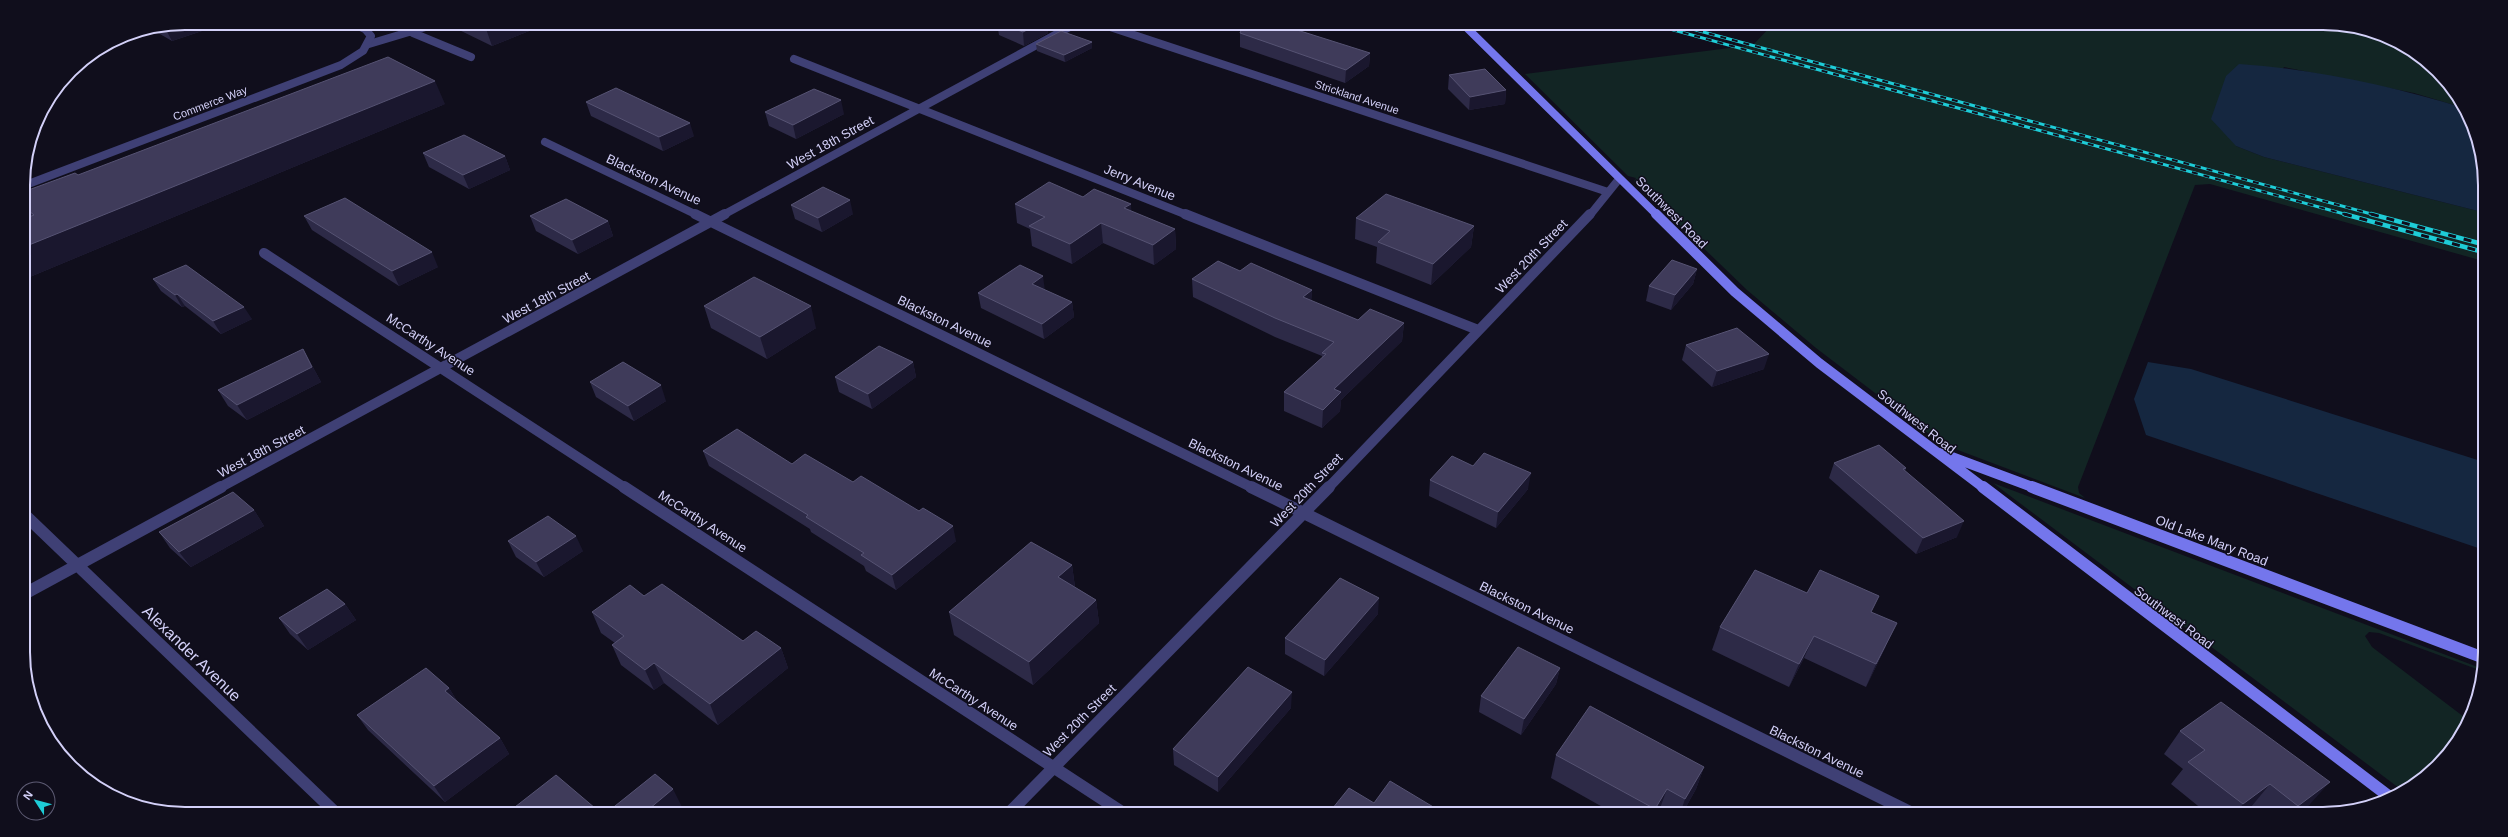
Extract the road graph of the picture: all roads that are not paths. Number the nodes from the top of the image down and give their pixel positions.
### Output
1 (366, 30) edge
2 (419, 30) edge
3 (1064, 30) edge
4 (1119, 30) edge
5 (1469, 30) edge
6 (413, 32) junction
7 (369, 44) junction
8 (471, 57) dead end
9 (794, 58) dead end
10 (917, 108) junction
11 (545, 142) dead end
12 (1619, 179) junction
13 (30, 183) edge
14 (1608, 192) junction
15 (712, 222) junction
16 (264, 253) dead end
17 (1478, 330) junction
18 (443, 368) junction
19 (1930, 449) junction
20 (1304, 513) junction
21 (30, 520) edge
22 (78, 565) junction
23 (30, 591) edge
24 (2478, 656) edge
25 (1053, 767) junction
26 (2385, 794) edge
27 (330, 807) edge
28 (1015, 807) edge
29 (1114, 807) edge
30 (1900, 807) edge

1 - 7 street
2 - 6 street
3 - 10 street, West 18th Street
4 - 14 street, Strickland Avenue
5 - 12 street, Southwest Road
6 - 7 street
6 - 8 street
7 - 13 street, Commerce Way
9 - 10 street, Jerry Avenue
10 - 15 street, West 18th Street
10 - 17 street, Jerry Avenue
11 - 15 street, Blackston Avenue
12 - 14 street, West 20th Street
12 - 19 street, Southwest Road
14 - 17 street, West 20th Street
15 - 18 street, West 18th Street
15 - 20 street, Blackston Avenue
16 - 18 street, McCarthy Avenue
17 - 20 street, West 20th Street
18 - 22 street, West 18th Street
18 - 25 street, McCarthy Avenue
19 - 24 street, Old Lake Mary Road
19 - 26 street, Southwest Road
20 - 25 street, West 20th Street
20 - 30 street, Blackston Avenue
21 - 22 street, Alexander Avenue
22 - 23 street, West 18th Street
22 - 27 street, Alexander Avenue
25 - 28 street, West 20th Street
25 - 29 street, McCarthy Avenue

